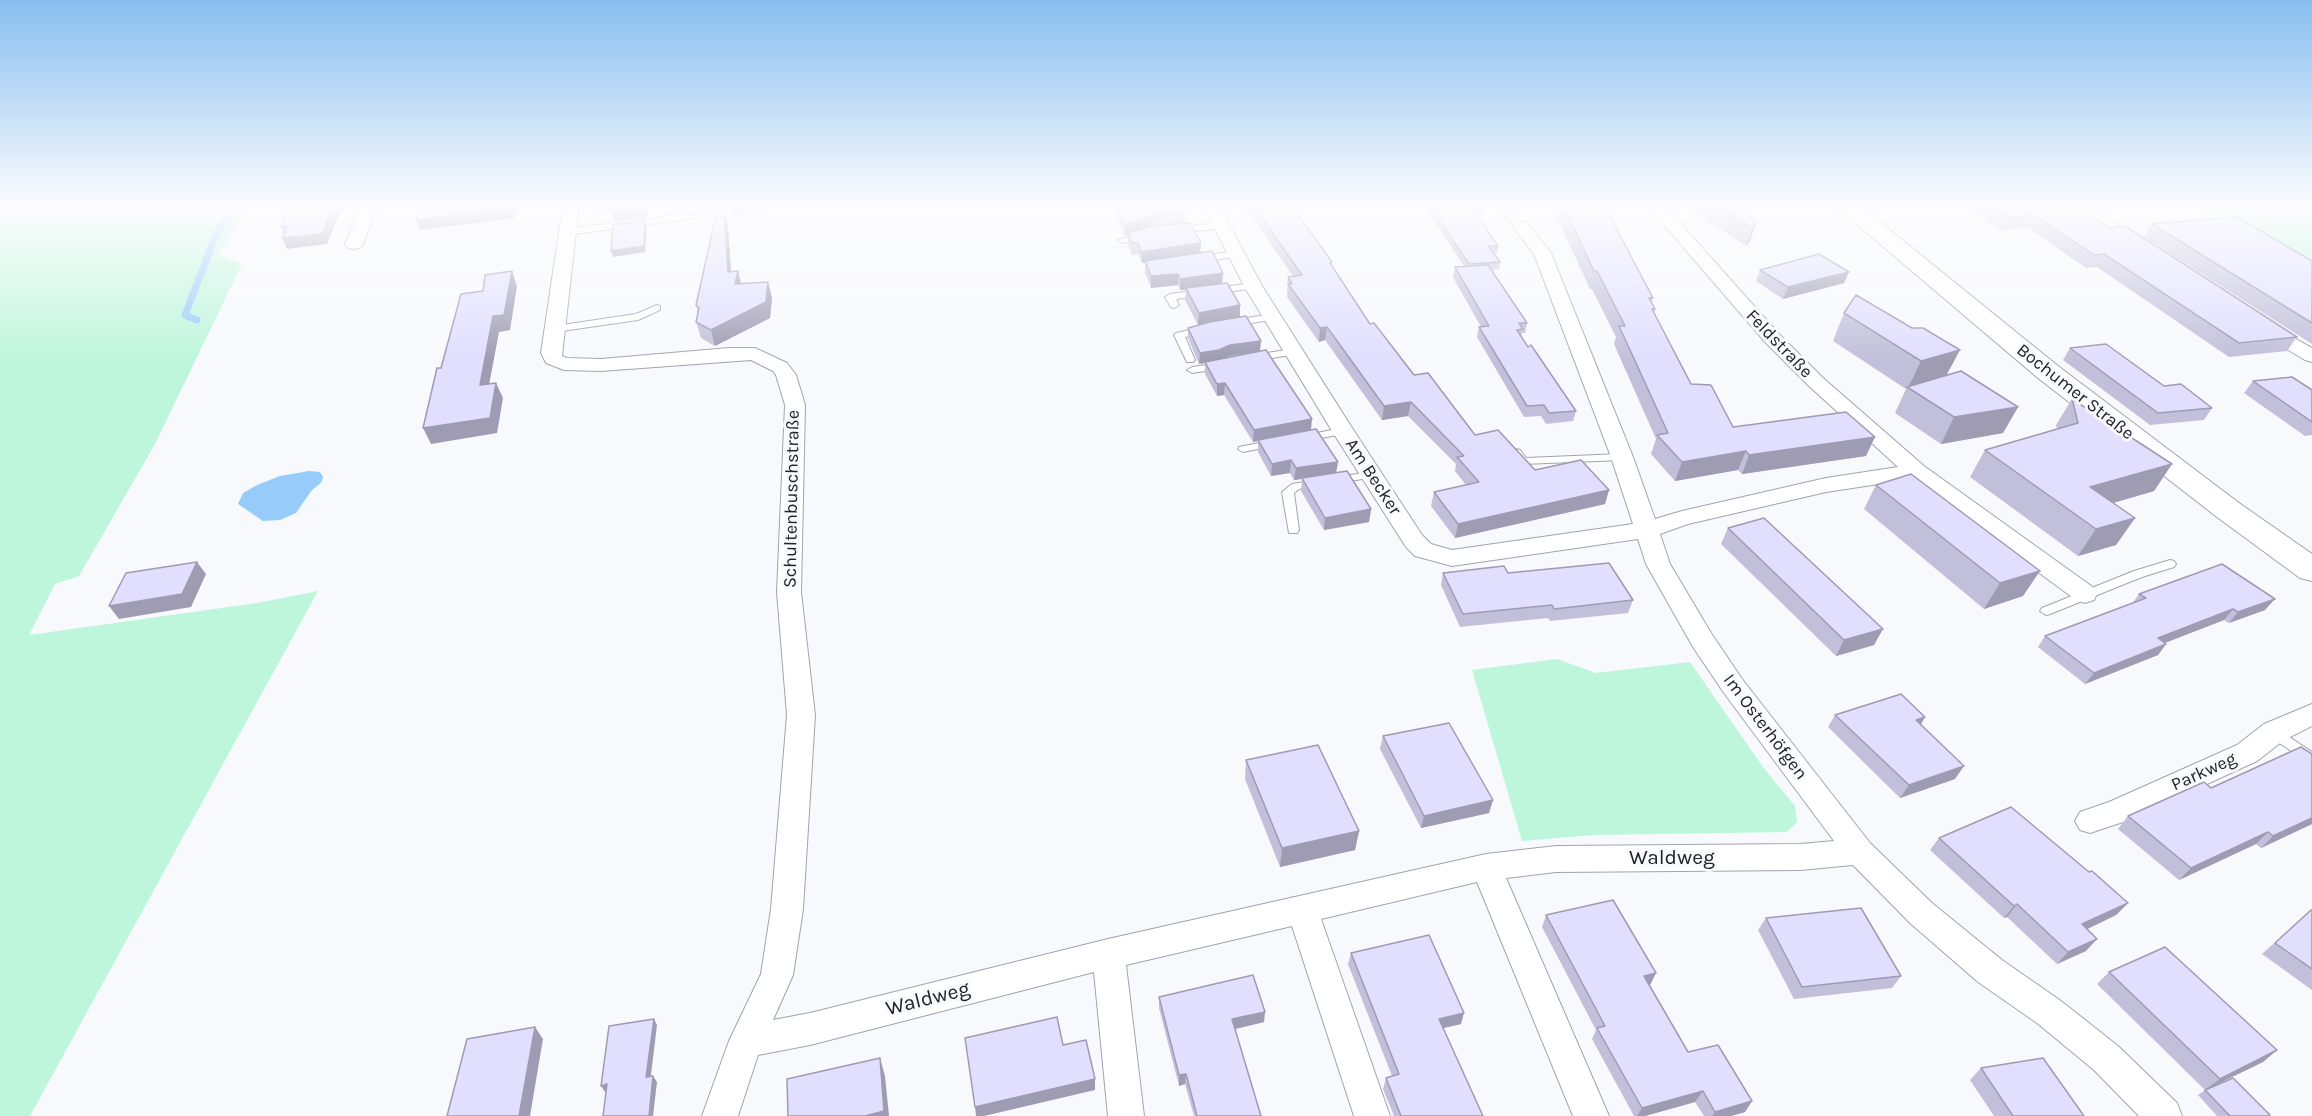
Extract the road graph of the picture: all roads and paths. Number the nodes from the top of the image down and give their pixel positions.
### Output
1 (563, 257) edge
2 (1213, 257) edge
3 (1238, 257) edge
4 (1544, 257) edge
5 (1701, 257) edge
6 (1908, 257) edge
7 (1184, 261) edge
8 (1253, 286) junction
9 (1174, 304) dead end
10 (657, 308) dead end
11 (1272, 317) junction
12 (2251, 319) edge
13 (1228, 324) edge
14 (1217, 326) edge
15 (555, 329) junction
16 (1293, 352) junction
17 (2312, 356) edge
18 (1343, 431) junction
19 (1511, 446) edge
20 (1243, 449) dead end
21 (1622, 457) junction
22 (1916, 471) junction
23 (1371, 475) junction
24 (1293, 530) dead end
25 (1647, 530) junction
26 (2170, 564) dead end
27 (2312, 570) edge
28 (2085, 594) junction
29 (2046, 611) dead end
30 (2312, 714) edge
31 (2274, 732) junction
32 (2312, 759) edge
33 (2090, 821) dead end
34 (1859, 852) junction
35 (1486, 867) junction
36 (1302, 909) junction
37 (1108, 954) junction
38 (746, 1041) junction
39 (720, 1116) edge
40 (1126, 1116) edge
41 (1372, 1116) edge
42 (1591, 1116) edge
43 (2164, 1116) edge

1 - 15 street, Schultenbuschstraße
2 - 7 lane
3 - 8 street, Am Becker
4 - 21 street, Im Osterhöfgen
5 - 22 street, Feldstraße
6 - 27 main road, Bochumer Straße
8 - 9 lane
8 - 11 street, Am Becker
10 - 15 lane
11 - 13 lane
11 - 16 street, Am Becker
12 - 17 street
14 - 16 lane
15 - 38 street, Schultenbuschstraße
16 - 18 street, Am Becker
18 - 20 lane
18 - 23 street, Am Becker
19 - 21 lane
21 - 25 street, Im Osterhöfgen
22 - 25 street
22 - 28 street, Feldstraße
23 - 24 lane
23 - 25 street, Am Becker
25 - 34 street, Im Osterhöfgen
26 - 28 lane
28 - 29 lane
30 - 31 street, Parkweg
31 - 32 lane
31 - 33 street, Parkweg
34 - 35 street, Waldweg
34 - 43 street, Im Osterhöfgen
35 - 36 street, Waldweg
35 - 42 street
36 - 37 street, Waldweg
36 - 41 street
37 - 38 street, Waldweg
37 - 40 street
38 - 39 street, Schultenbuschstraße

